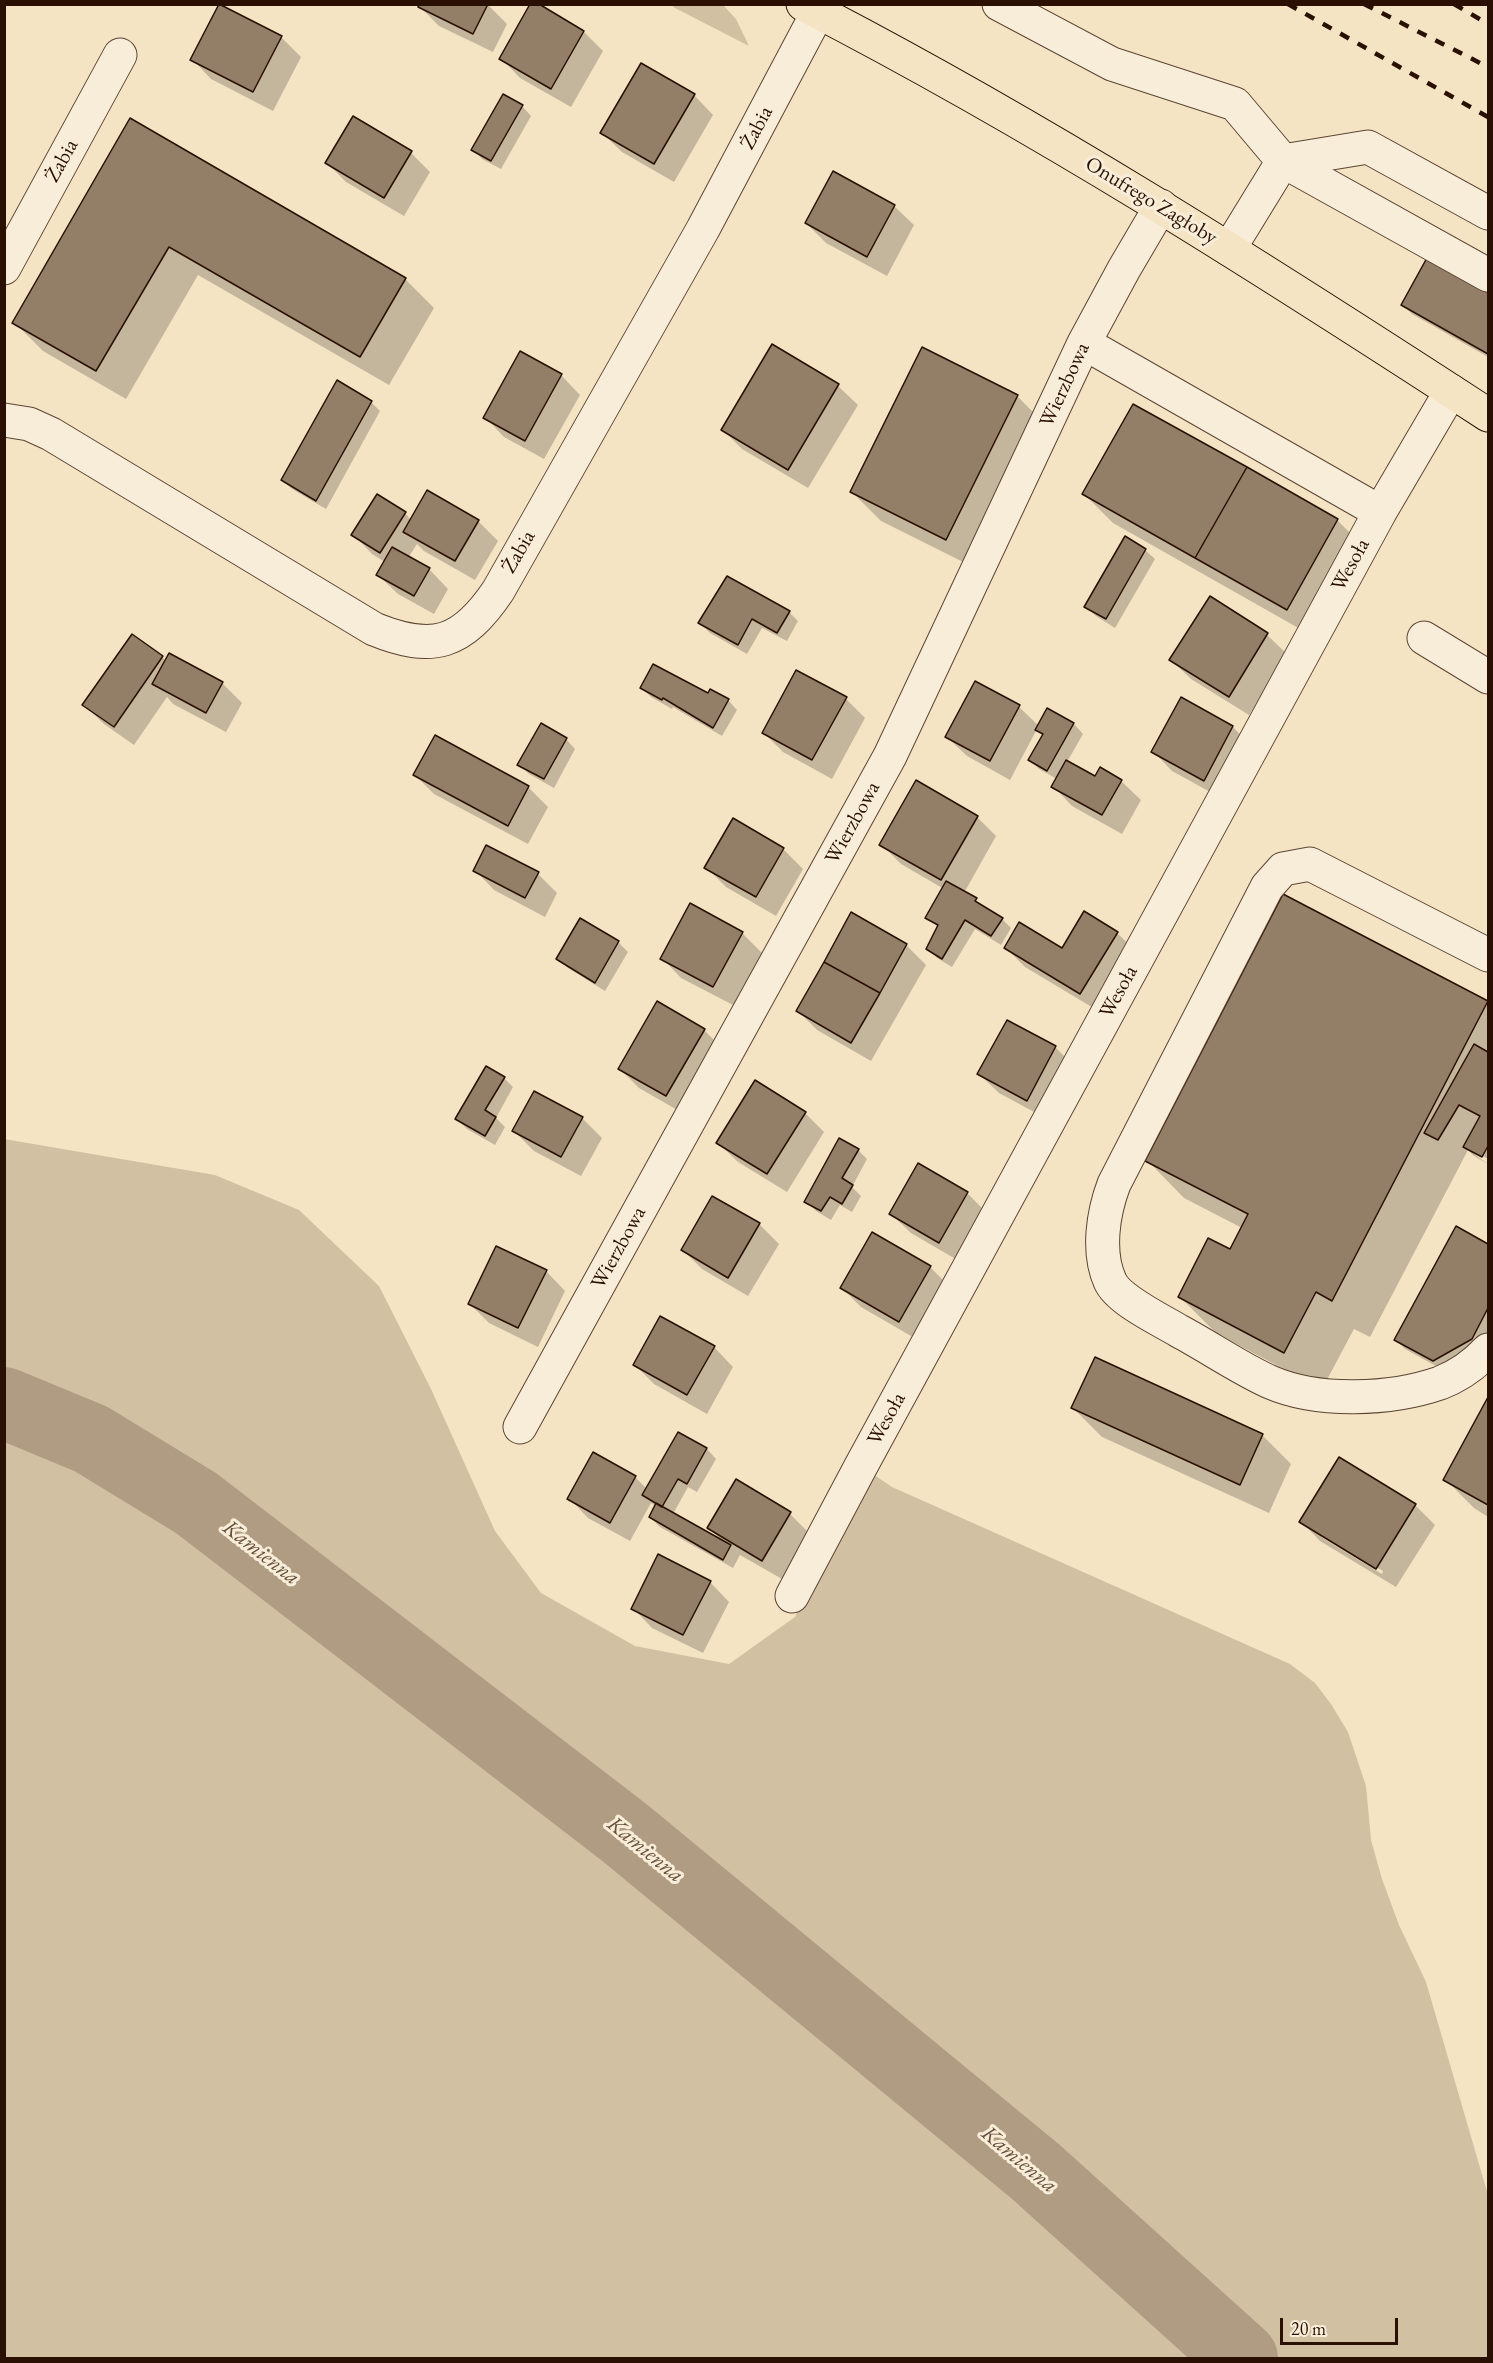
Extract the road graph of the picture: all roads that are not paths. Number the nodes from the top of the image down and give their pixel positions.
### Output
1 (999, 4) edge
2 (811, 8) edge
3 (120, 55) dead end
4 (1283, 161) junction
5 (1161, 206) junction
6 (1488, 213) edge
7 (1229, 249) junction
8 (4, 267) edge
9 (1488, 275) edge
10 (1084, 344) junction
11 (1452, 391) junction
12 (1488, 415) edge
13 (4, 420) edge
14 (1380, 512) junction
15 (1424, 638) dead end
16 (1488, 677) edge
17 (1488, 955) edge
18 (1488, 1350) edge
19 (520, 1427) dead end
20 (792, 1596) dead end

1 - 4 street
2 - 5 main road, Onufrego Zagłoby
2 - 13 street, Żabia
3 - 8 street, Żabia
4 - 6 street
4 - 7 street
4 - 9 street
5 - 7 main road, Onufrego Zagłoby
5 - 10 street, Wierzbowa
7 - 11 main road, Onufrego Zagłoby
10 - 14 street
10 - 19 street, Wierzbowa
11 - 12 main road, Onufrego Zagłoby
11 - 14 street, Wesoła
14 - 20 street, Wesoła
15 - 16 street
17 - 18 street

